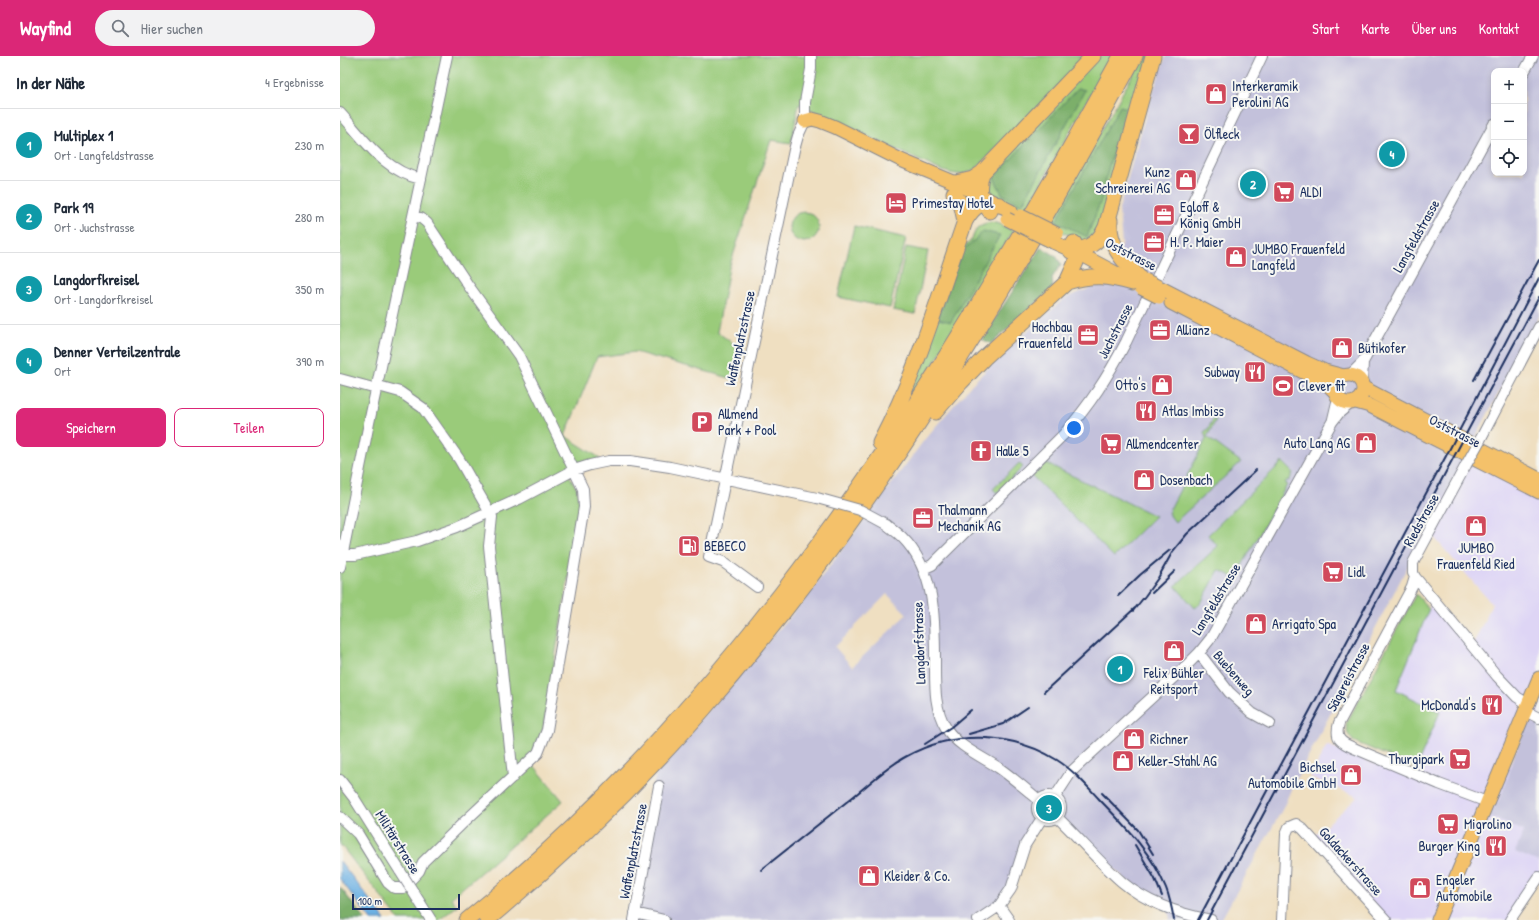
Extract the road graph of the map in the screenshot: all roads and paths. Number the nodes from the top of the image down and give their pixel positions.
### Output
1 (447, 56) edge
2 (811, 56) edge
3 (819, 56) edge
4 (1093, 56) edge
5 (1121, 56) edge
6 (1135, 56) edge
7 (1153, 56) edge
8 (1262, 56) edge
9 (1533, 56) edge
10 (1526, 68) edge
11 (811, 69) junction
12 (340, 112) edge
13 (805, 121) junction
14 (1491, 129) edge
15 (982, 173) junction
16 (421, 179) junction
17 (955, 188) junction
18 (993, 207) junction
19 (1110, 215) junction
20 (413, 216) junction
21 (964, 221) junction
22 (1077, 249) junction
23 (1068, 282) junction
24 (1139, 282) junction
25 (1161, 293) junction
26 (1539, 327) edge
27 (1363, 362) junction
28 (1347, 376) junction
29 (340, 379) edge
30 (1363, 385) junction
31 (377, 387) junction
32 (1336, 394) junction
33 (1353, 403) junction
34 (1332, 422) junction
35 (574, 470) junction
36 (726, 478) junction
37 (882, 478) junction
38 (1539, 479) edge
39 (1539, 492) edge
40 (844, 508) junction
41 (490, 513) junction
42 (341, 553) edge
43 (340, 567) edge
44 (923, 569) junction
45 (1415, 577) junction
46 (757, 587) dead end
47 (1426, 591) junction
48 (1408, 593) junction
49 (1199, 654) junction
50 (1539, 678) edge
51 (1526, 708) junction
52 (1539, 718) edge
53 (1270, 723) dead end
54 (513, 777) junction
55 (340, 780) edge
56 (659, 786) dead end
57 (1055, 797) junction
58 (1039, 800) junction
59 (1487, 802) junction
60 (340, 817) edge
61 (1057, 817) junction
62 (1042, 818) junction
63 (1539, 877) edge
64 (999, 906) junction
65 (634, 917) edge
66 (431, 920) edge
67 (466, 920) edge
68 (487, 920) edge
69 (664, 920) edge
70 (978, 920) edge
71 (1009, 920) edge
72 (1211, 920) edge
73 (1282, 920) edge
74 (1386, 920) edge
75 (1438, 920) edge
76 (1510, 920) edge

1 - 16 street
2 - 11 street, Waffenplatzstrasse
3 - 11 street, Waffenplatzstrasse
4 - 15 highway
5 - 40 highway
6 - 37 highway
7 - 19 highway
8 - 44 street, Juchstrasse
9 - 10 street
11 - 13 street, Waffenplatzstrasse
12 - 16 street
13 - 17 main road, Oststrasse
13 - 36 street, Waffenplatzstrasse
14 - 27 street, Langfeldstrasse
15 - 17 highway
15 - 18 highway
16 - 20 street
17 - 18 main road, Oststrasse
17 - 21 highway
18 - 21 highway
18 - 22 main road, Oststrasse, bridge
19 - 22 highway
19 - 24 highway
20 - 31 street
20 - 35 street
21 - 40 highway
22 - 23 highway
22 - 24 main road, Oststrasse
23 - 24 highway
23 - 37 highway
24 - 25 main road, Oststrasse, bridge
25 - 28 main road, Oststrasse
25 - 32 main road, Oststrasse
26 - 45 street, Riedstrasse, bridge
27 - 28 street, Langfeldstrasse
27 - 30 street, Langfeldstrasse
28 - 30 main road
28 - 32 main road
29 - 31 street
30 - 33 main road
30 - 38 main road, Oststrasse
31 - 41 street
31 - 42 street
32 - 33 main road
32 - 34 street, Langfeldstrasse
33 - 34 street, Langfeldstrasse
33 - 39 main road, Oststrasse
34 - 49 street, Langfeldstrasse
35 - 36 street, Langdorfstrasse
35 - 41 street, Langdorfstrasse
35 - 54 street
36 - 44 street, Langdorfstrasse, bridge
36 - 46 street, Waffenplatzstrasse
37 - 68 highway
40 - 67 highway
41 - 42 street, Langdorfstrasse
41 - 54 street
42 - 43 street
44 - 58 street, Langdorfstrasse
45 - 47 street
45 - 48 street, Sägereistrasse
47 - 48 street
47 - 51 street
48 - 59 street, Sägereistrasse
49 - 53 street, Buebenweg
49 - 57 street, Langfeldstrasse
50 - 51 main road
51 - 52 street
51 - 59 main road
54 - 60 street
55 - 66 street, Militärstrasse, bridge
56 - 65 street, Waffenplatzstrasse
57 - 58 street
57 - 61 street
58 - 62 street
59 - 75 main road
61 - 62 street
61 - 72 street
62 - 64 street
63 - 76 street
64 - 70 street
64 - 71 street
65 - 69 street
73 - 74 street, Goldackerstrasse

